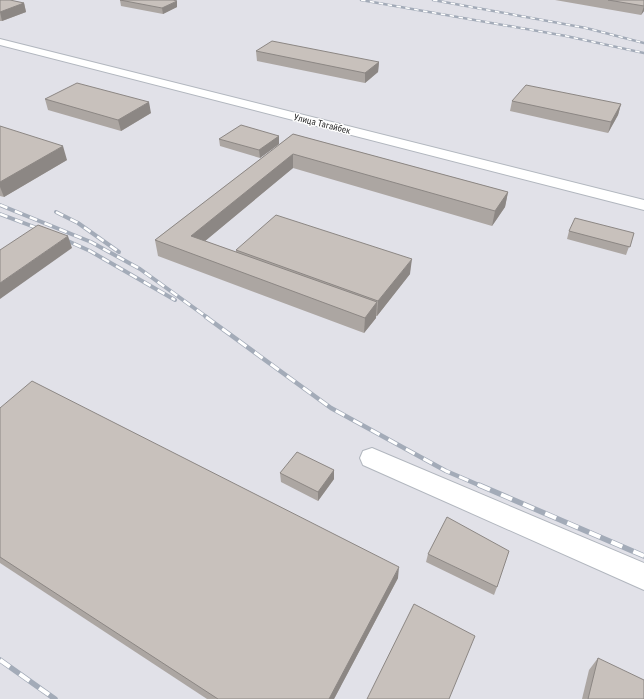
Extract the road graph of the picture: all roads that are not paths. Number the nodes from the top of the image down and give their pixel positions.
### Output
1 (0, 42) edge
2 (644, 205) edge
3 (372, 458) dead end
4 (644, 577) edge

1 - 2 street, Улица Тагайбек
3 - 4 street

